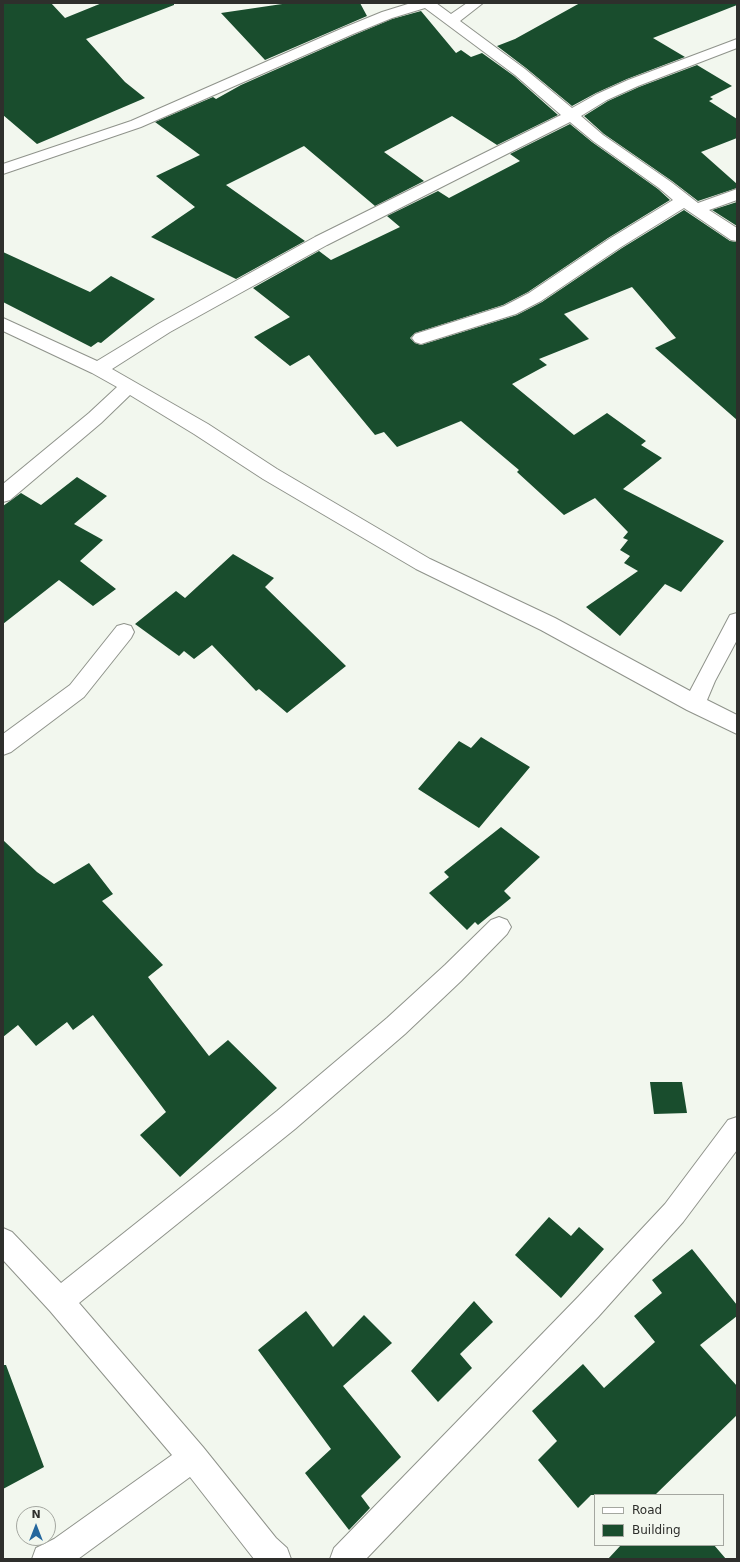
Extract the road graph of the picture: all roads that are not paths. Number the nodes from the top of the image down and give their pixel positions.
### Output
1 (427, 3) edge
2 (476, 3) edge
3 (452, 20) junction
4 (737, 43) edge
5 (572, 115) junction
6 (3, 169) edge
7 (737, 194) edge
8 (691, 205) junction
9 (737, 236) edge
10 (3, 324) edge
11 (420, 338) dead end
12 (98, 369) junction
13 (128, 386) junction
14 (3, 496) edge
15 (737, 621) edge
16 (124, 632) dead end
17 (695, 704) junction
18 (737, 725) edge
19 (3, 746) edge
20 (499, 927) dead end
21 (737, 1129) edge
22 (3, 1241) edge
23 (60, 1301) junction
24 (193, 1457) junction
25 (47, 1559) edge
26 (276, 1559) edge
27 (345, 1559) edge

1 - 3 street
1 - 6 street
2 - 3 street
3 - 5 street
4 - 5 street
5 - 8 street
5 - 12 street
7 - 8 street
8 - 9 street
8 - 11 street
10 - 12 street
12 - 13 street
13 - 14 street
13 - 17 street
15 - 17 street
16 - 19 street
17 - 18 street
20 - 23 street
21 - 27 street
22 - 23 street
23 - 24 street
24 - 25 street
24 - 26 street

